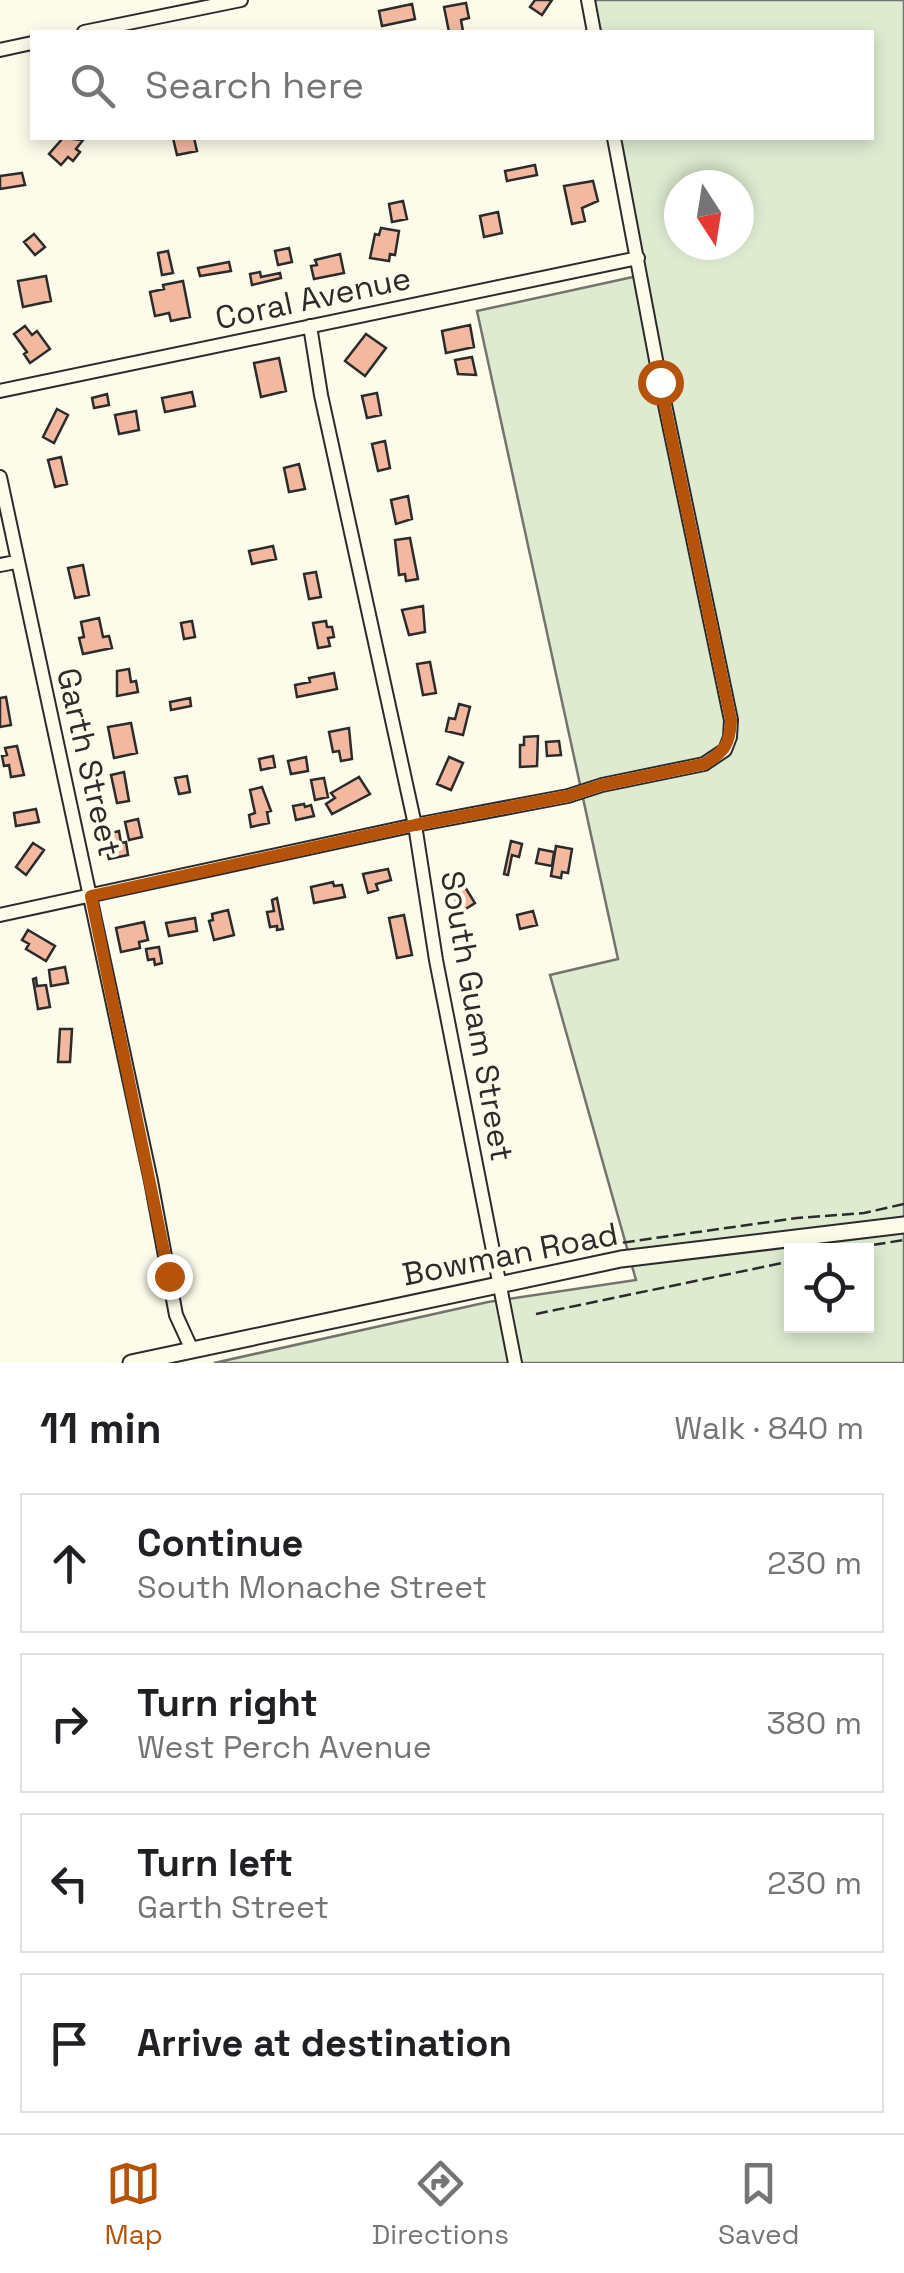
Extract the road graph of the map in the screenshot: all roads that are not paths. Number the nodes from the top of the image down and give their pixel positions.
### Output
1 (241, 0) edge
2 (588, 0) edge
3 (94, 30) edge
4 (594, 30) edge
5 (30, 43) edge
6 (0, 50) edge
7 (614, 140) edge
8 (638, 258) junction
9 (310, 326) junction
10 (0, 392) edge
11 (0, 477) edge
12 (16, 562) junction
13 (0, 565) edge
14 (415, 825) junction
15 (91, 896) junction
16 (0, 915) edge
17 (904, 1224) edge
18 (499, 1284) junction
19 (192, 1350) junction
20 (132, 1363) edge
21 (515, 1363) edge

1 - 3 street
2 - 4 street
5 - 6 street
7 - 8 street
8 - 9 street, Coral Avenue
8 - 14 street
9 - 10 street, Coral Avenue
9 - 14 street, South Guam Street
11 - 12 street, Garth Street
12 - 13 street
12 - 15 street, Garth Street
14 - 15 street
14 - 18 street, South Guam Street
15 - 16 street
15 - 19 street, Garth Street
17 - 18 main road, Bowman Road
18 - 19 main road, Bowman Road
18 - 21 street, South Guam Street
19 - 20 main road, Bowman Road

